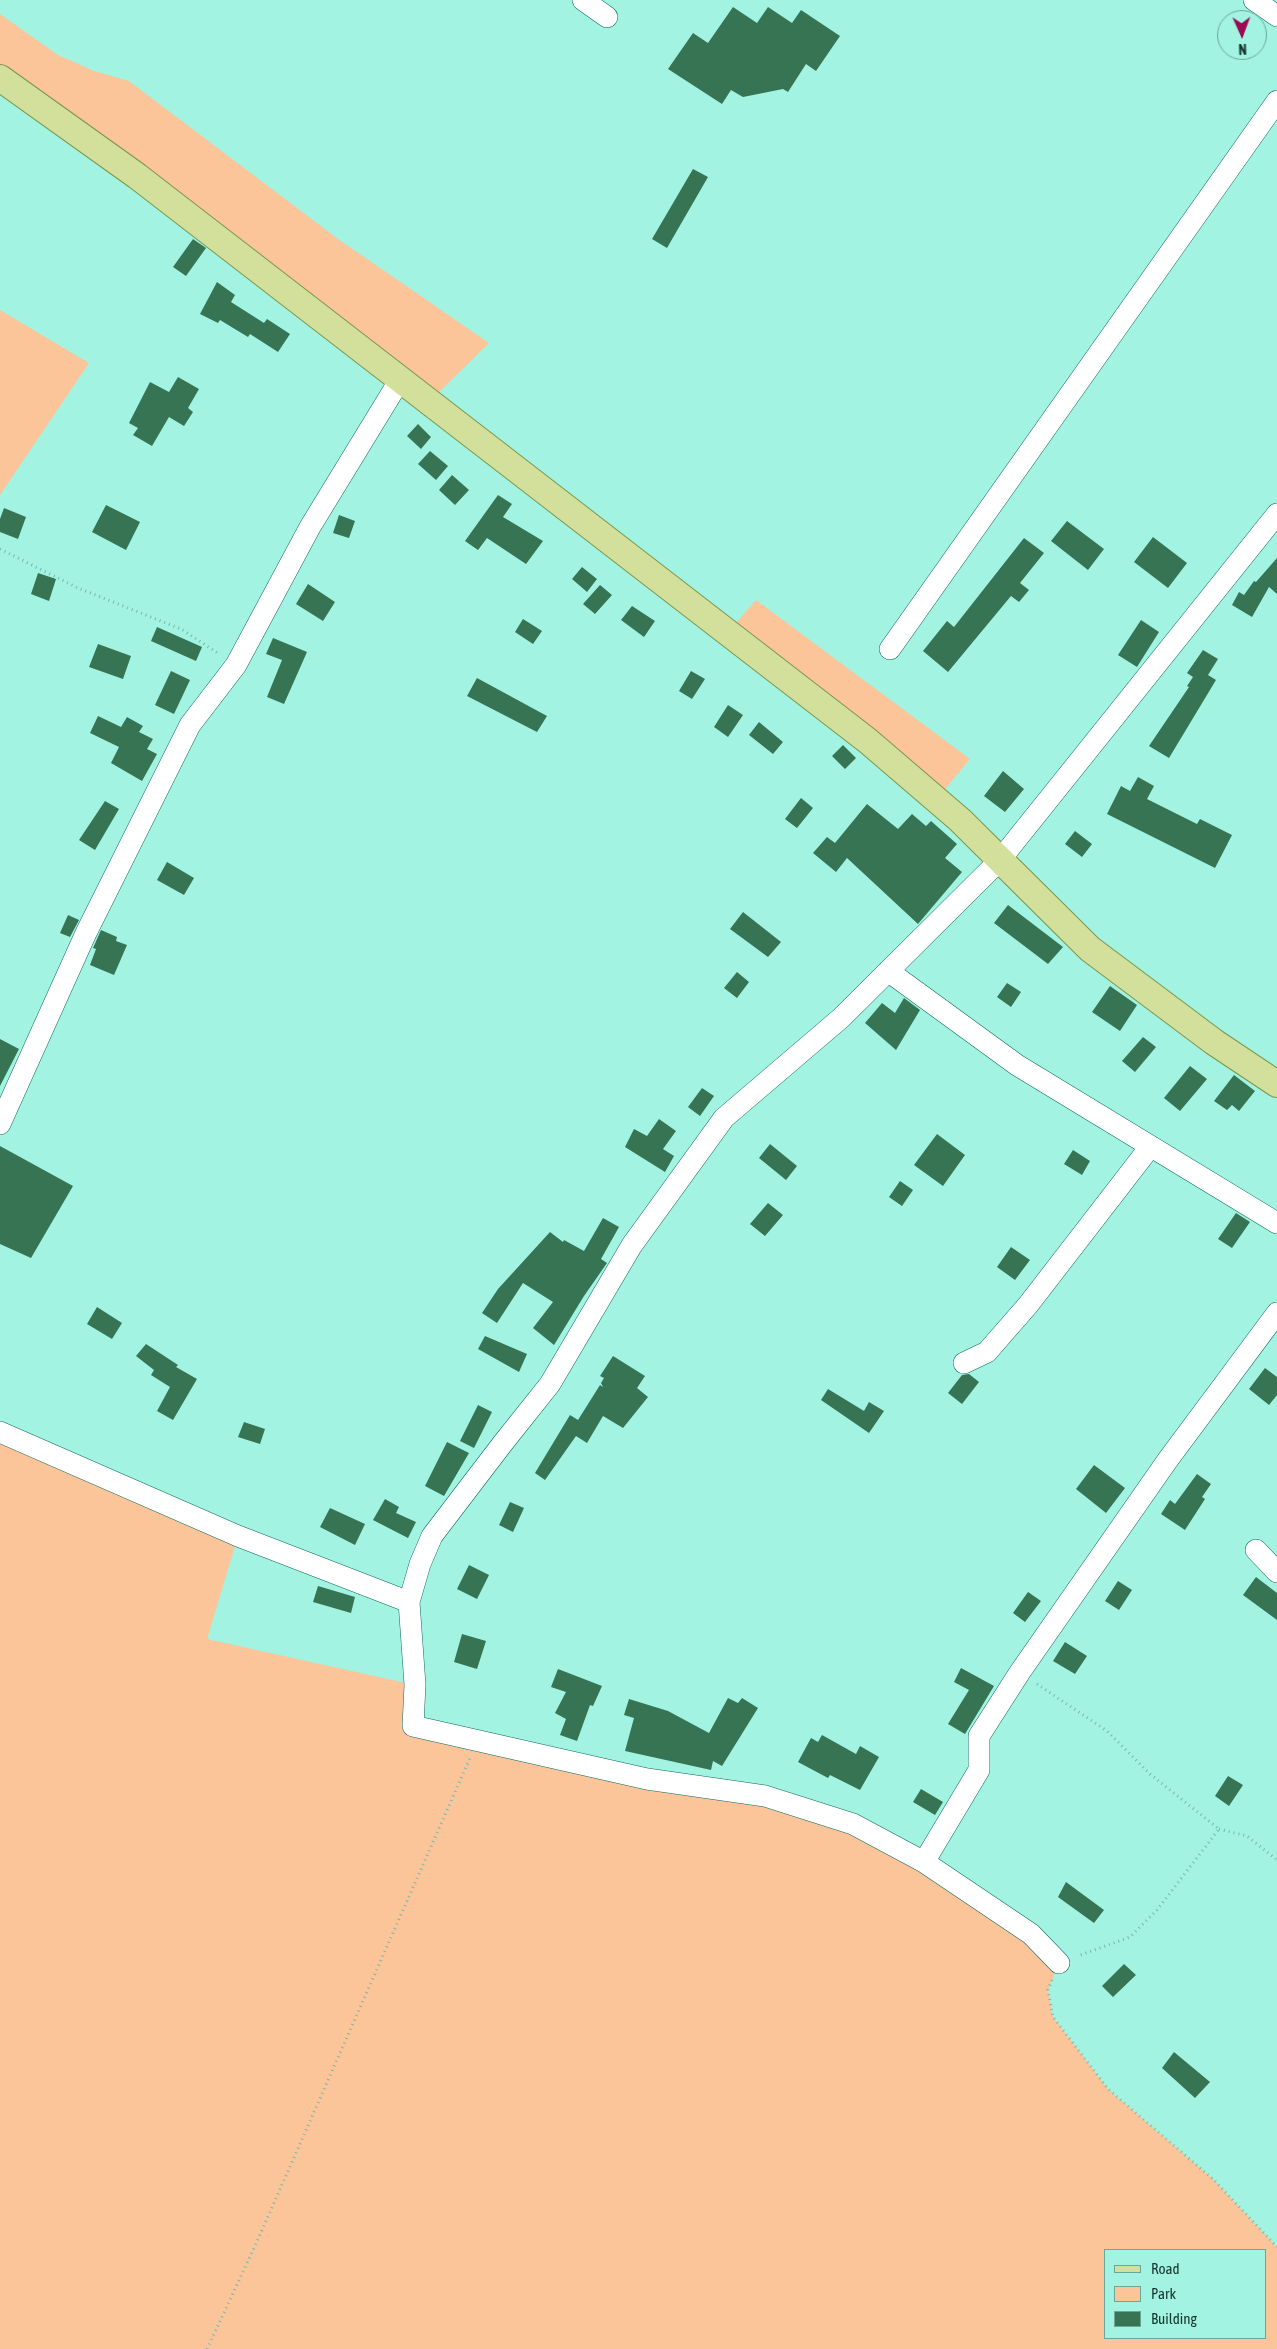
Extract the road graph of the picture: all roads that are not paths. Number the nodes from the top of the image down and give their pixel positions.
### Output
1 (583, 0) edge
2 (1254, 0) edge
3 (1277, 16) edge
4 (607, 17) dead end
5 (0, 78) edge
6 (1277, 101) edge
7 (401, 378) junction
8 (1277, 514) edge
9 (890, 649) dead end
10 (1000, 860) junction
11 (888, 971) junction
12 (1277, 1084) edge
13 (0, 1124) edge
14 (1150, 1147) junction
15 (1277, 1223) edge
16 (1277, 1313) edge
17 (964, 1363) dead end
18 (0, 1432) edge
19 (1256, 1550) dead end
20 (1277, 1572) edge
21 (409, 1602) junction
22 (924, 1862) junction
23 (1059, 1963) road end

1 - 4 street
2 - 3 street
5 - 7 main road
6 - 9 street
7 - 10 main road
7 - 13 street
8 - 10 street
10 - 11 street
10 - 12 main road
11 - 14 street
11 - 21 street
14 - 15 street
14 - 17 street
16 - 22 street
18 - 21 street
19 - 20 street
21 - 22 street
22 - 23 street

